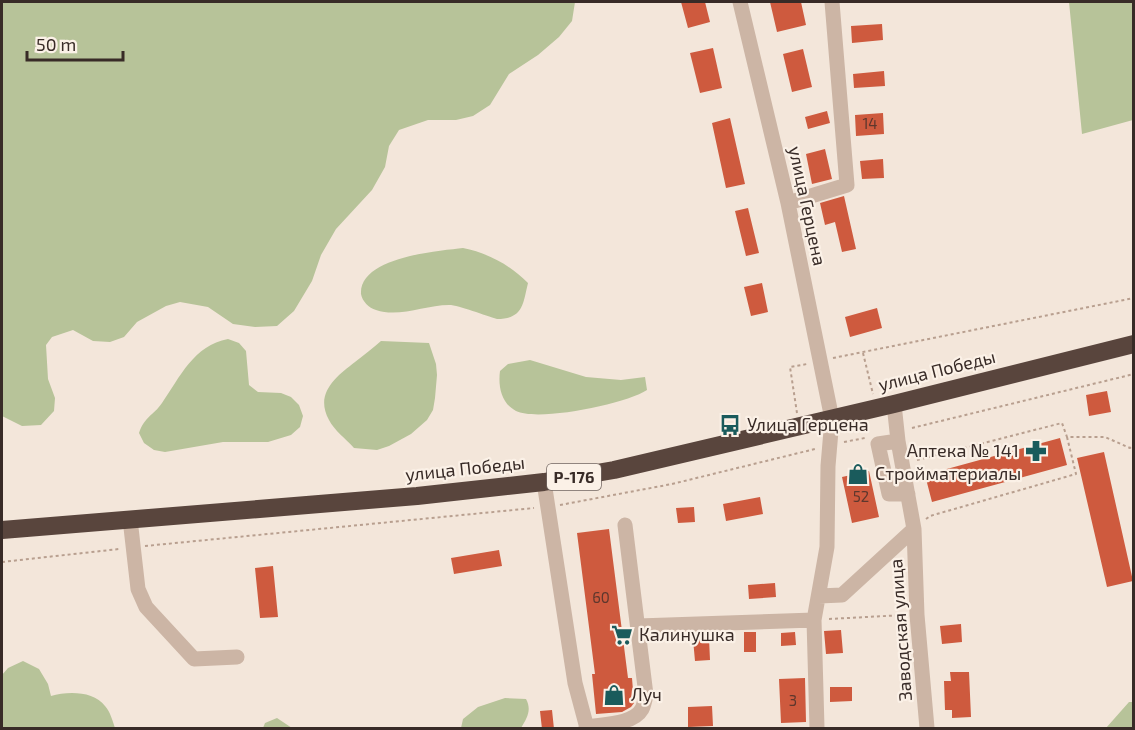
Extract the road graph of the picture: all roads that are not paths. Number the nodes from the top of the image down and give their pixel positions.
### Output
1 (740, 2) edge
2 (832, 2) edge
3 (788, 203) junction
4 (1134, 344) edge
5 (894, 404) junction
6 (832, 419) junction
7 (898, 436) junction
8 (544, 482) junction
9 (908, 494) junction
10 (130, 519) junction
11 (625, 525) dead end
12 (914, 529) junction
13 (2, 530) edge
14 (819, 596) junction
15 (814, 620) junction
16 (638, 626) junction
17 (237, 657) dead end
18 (586, 728) edge
19 (817, 729) edge
20 (927, 729) edge

1 - 3 street, улица Герцена
2 - 3 street
3 - 6 street, улица Герцена
4 - 5 highway, улица Победы / Р-176
5 - 6 highway, улица Победы / Р-176
5 - 7 street, Заводская улица
6 - 8 highway, улица Победы / Р-176
6 - 14 street, улица Герцена
7 - 9 street, Заводская улица
7 - 9 street
8 - 10 highway, улица Победы / Р-176
8 - 18 street
9 - 12 street, Заводская улица
10 - 13 highway, улица Победы / Р-176
10 - 17 street
11 - 16 street
12 - 14 street, Заводская улица
12 - 20 street, Заводская улица
14 - 15 street, улица Герцена
15 - 16 street
15 - 19 street, улица Герцена
16 - 18 street

